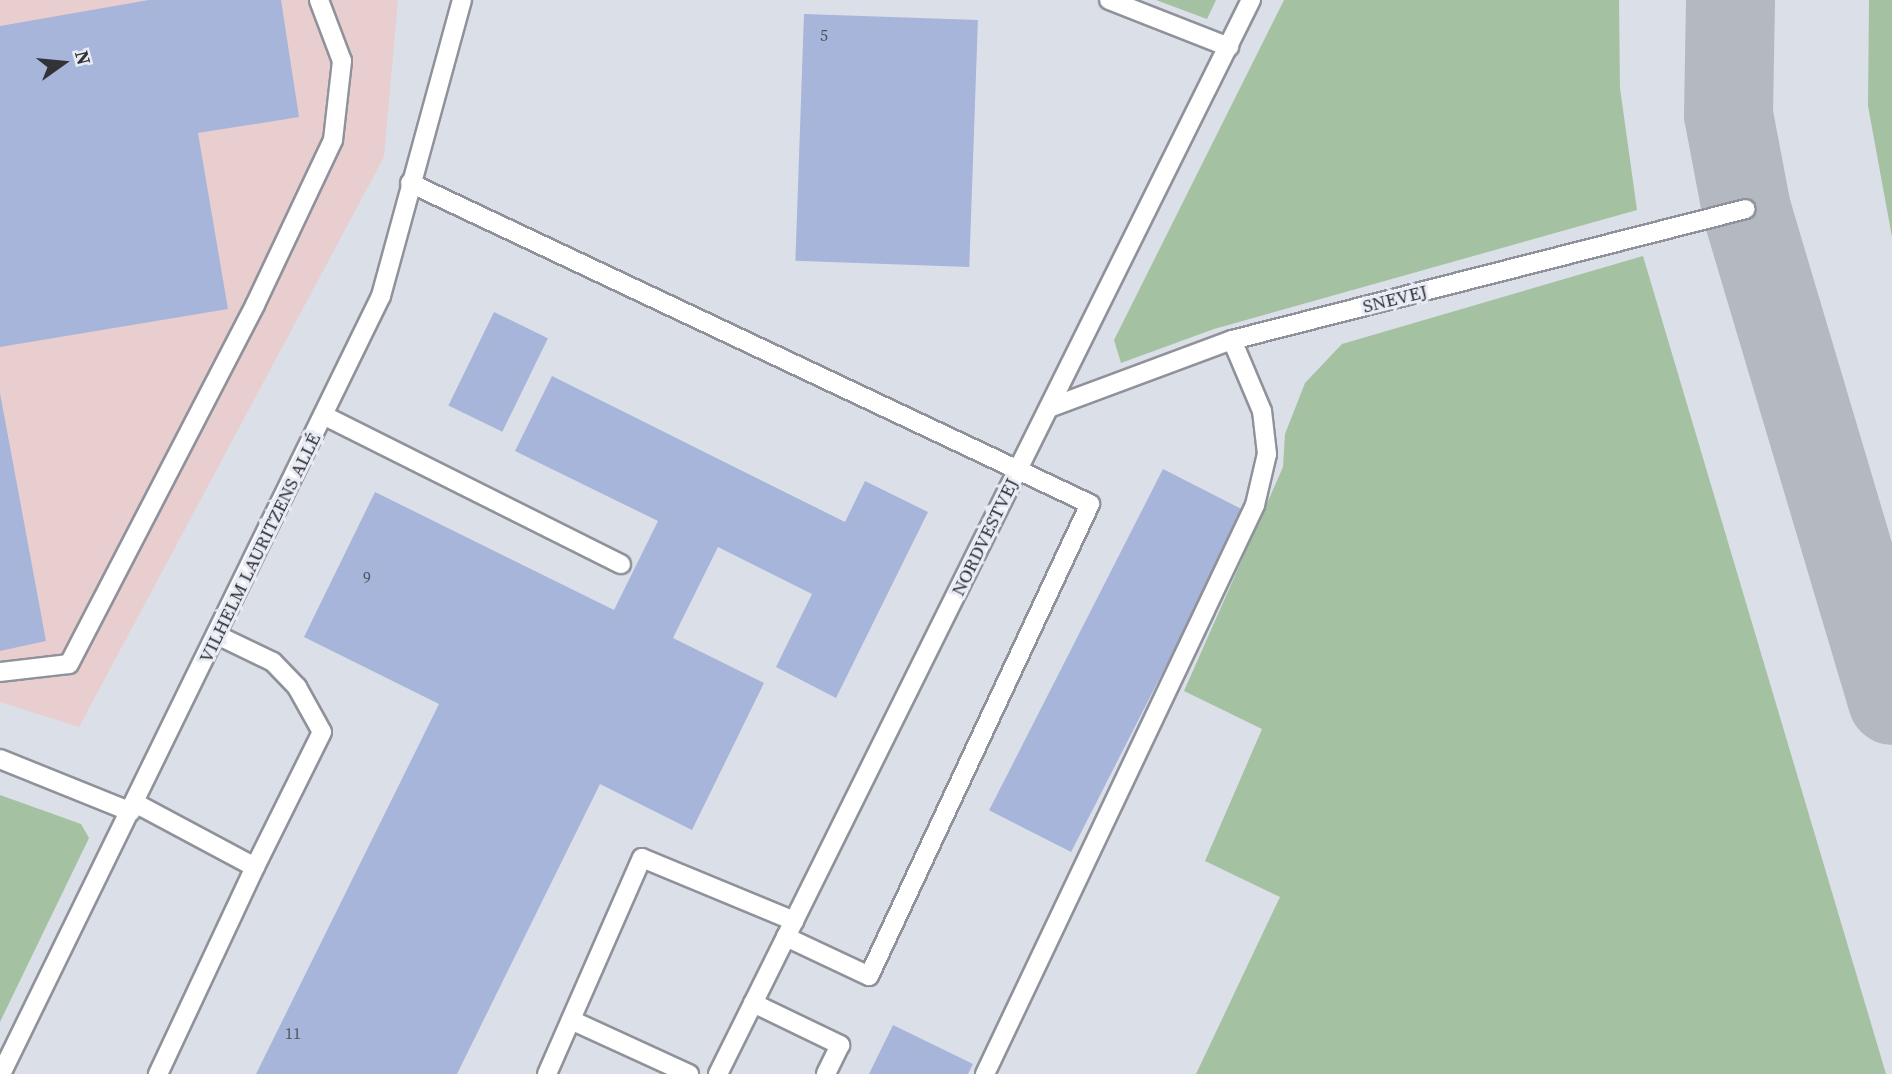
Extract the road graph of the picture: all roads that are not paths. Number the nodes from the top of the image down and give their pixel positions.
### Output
1 (319, 0) edge
2 (462, 0) edge
3 (1109, 0) edge
4 (1251, 0) edge
5 (1229, 47) junction
6 (410, 183) junction
7 (1746, 209) dead end
8 (1232, 340) junction
9 (1049, 408) junction
10 (326, 416) junction
11 (1018, 470) junction
12 (621, 564) dead end
13 (217, 635) junction
14 (0, 672) edge
15 (0, 759) edge
16 (133, 807) junction
17 (255, 867) junction
18 (790, 929) junction
19 (753, 1003) junction
20 (571, 1020) junction
21 (1, 1074) edge
22 (158, 1074) edge
23 (547, 1074) edge
24 (689, 1074) edge
25 (718, 1074) edge
26 (826, 1074) edge
27 (985, 1074) edge

1 - 14 lane
2 - 6 lane, VILHELM LAURITZENS ALLÉ
3 - 5 lane
4 - 5 lane, NORDVESTVEJ
5 - 9 lane, NORDVESTVEJ
6 - 10 lane, VILHELM LAURITZENS ALLÉ
6 - 11 lane
7 - 8 lane, SNEVEJ
8 - 9 lane, SNEVEJ
8 - 27 lane
9 - 11 lane, NORDVESTVEJ
10 - 12 lane
10 - 13 lane, VILHELM LAURITZENS ALLÉ
11 - 18 lane, NORDVESTVEJ
11 - 18 lane
13 - 16 lane, VILHELM LAURITZENS ALLÉ
13 - 17 lane
15 - 16 lane
16 - 17 lane
16 - 21 lane, VILHELM LAURITZENS ALLÉ
17 - 22 lane
18 - 19 lane, NORDVESTVEJ
18 - 20 lane
19 - 25 lane, NORDVESTVEJ
19 - 26 lane
20 - 23 lane
20 - 24 lane

